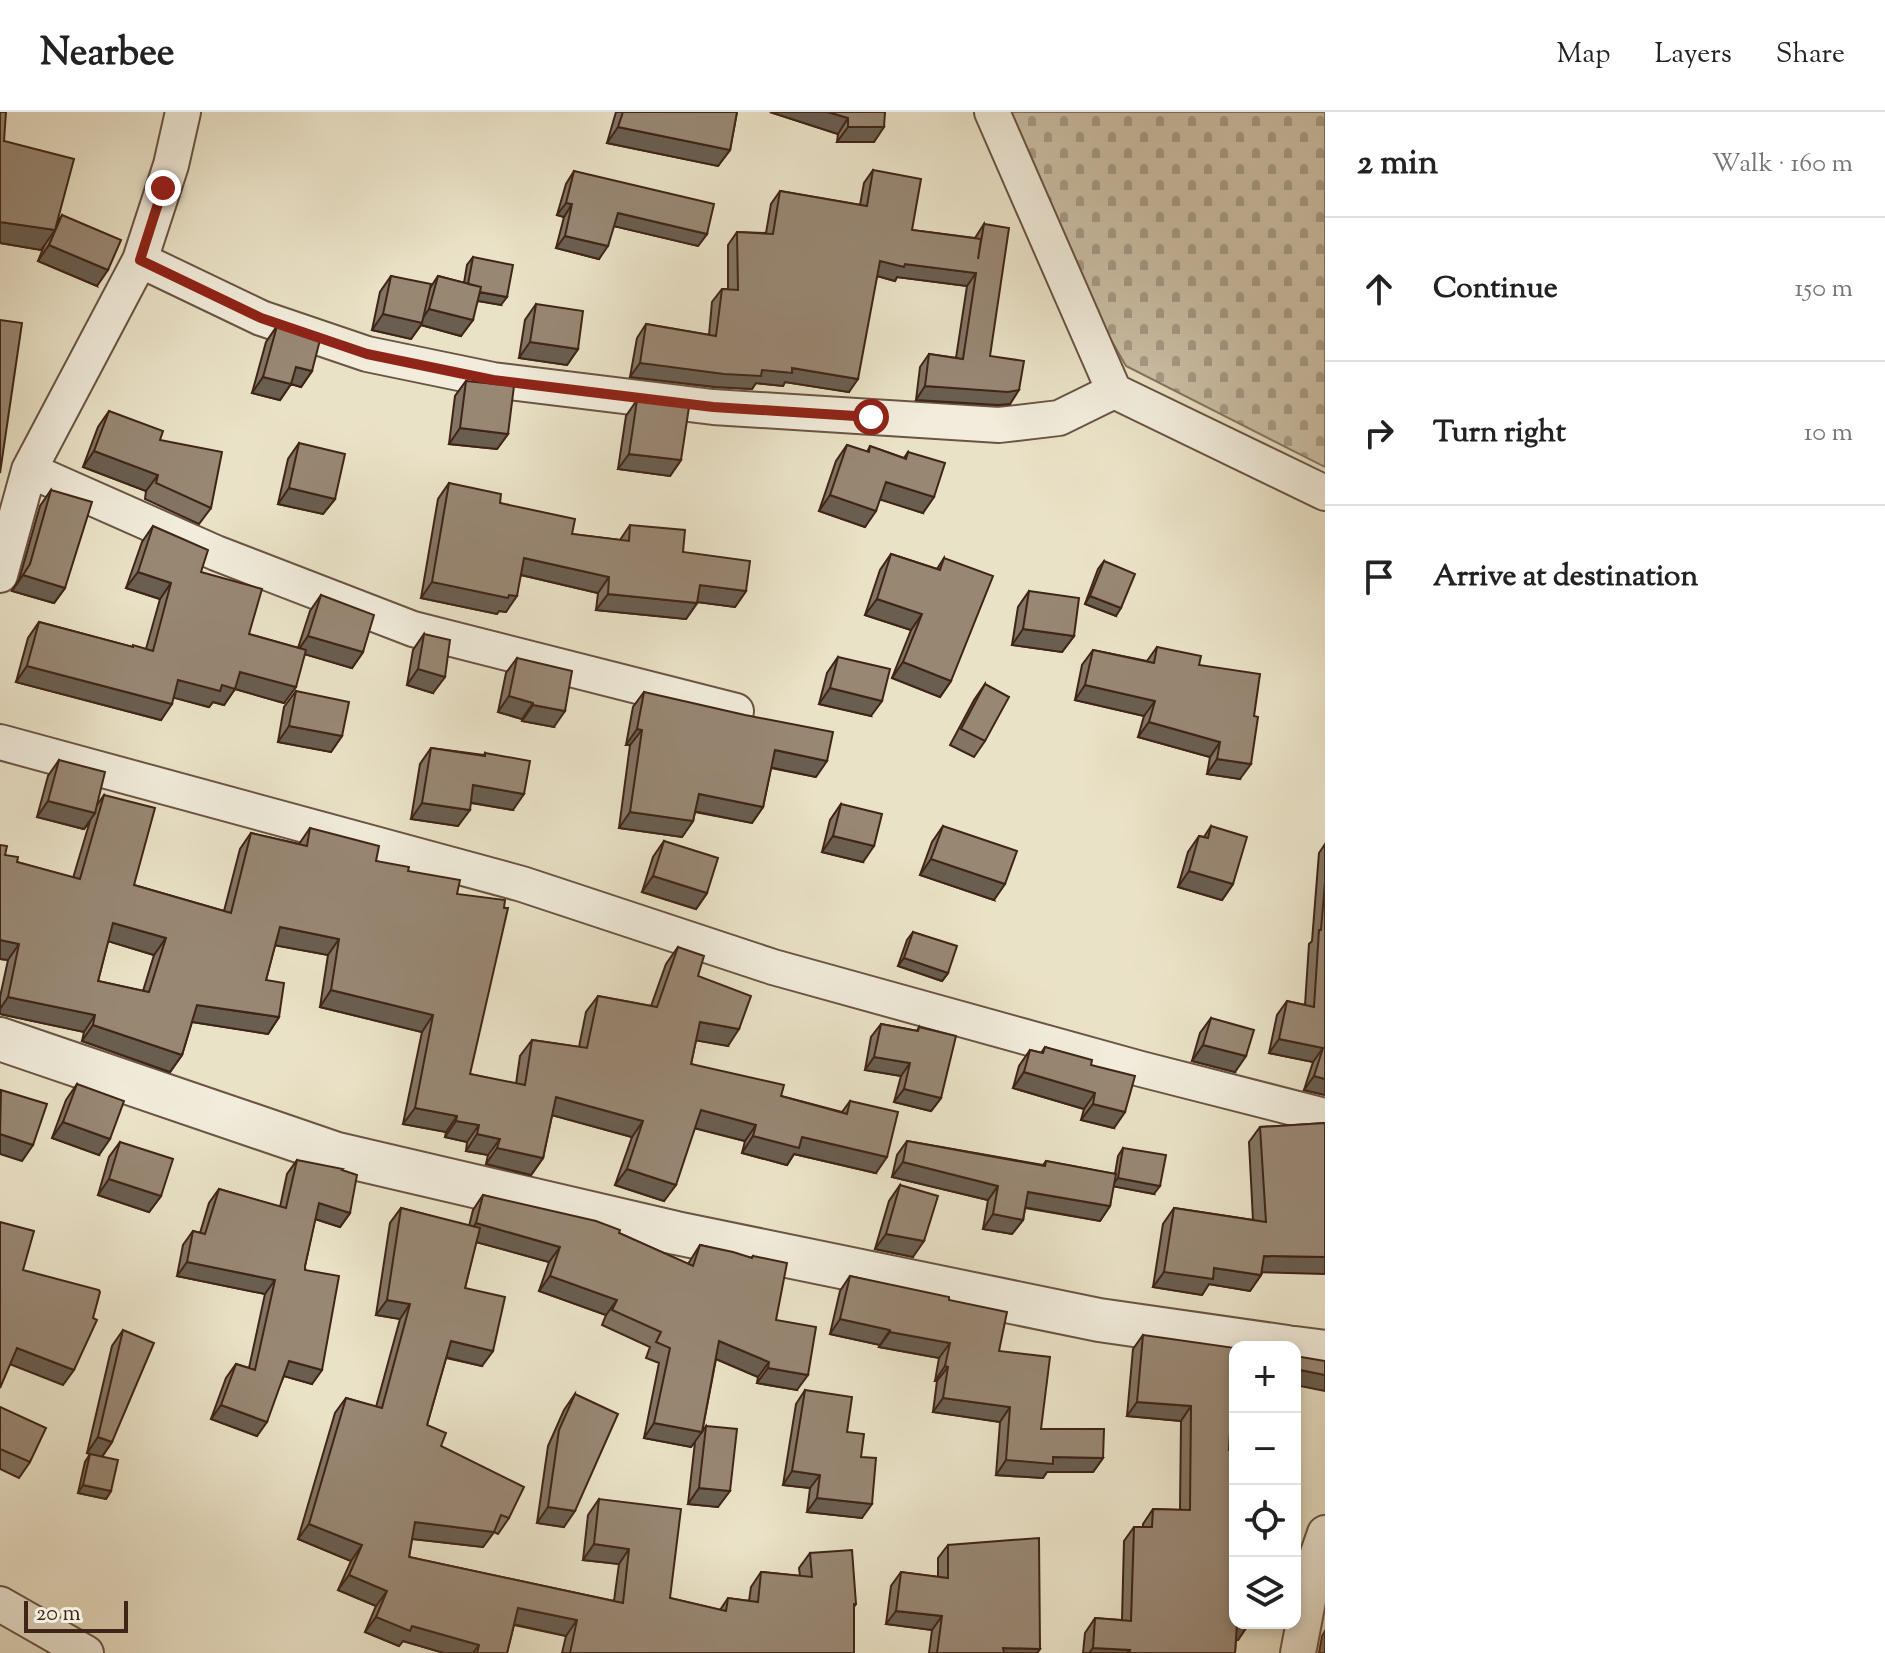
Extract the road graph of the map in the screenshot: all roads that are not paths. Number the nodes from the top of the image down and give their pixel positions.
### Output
1 (183, 112) edge
2 (992, 112) edge
3 (140, 260) junction
4 (1114, 391) junction
5 (29, 470) junction
6 (1325, 493) edge
7 (0, 575) edge
8 (736, 711) edge
9 (0, 742) edge
10 (0, 1039) edge
11 (1325, 1116) edge
12 (1246, 1341) edge
13 (1301, 1349) edge
14 (1325, 1352) edge
15 (1325, 1533) edge
16 (0, 1604) edge
17 (86, 1653) edge
18 (1298, 1653) edge

1 - 3 street
2 - 4 street
3 - 4 street
3 - 5 street
4 - 6 street
5 - 7 street
5 - 8 street
9 - 11 street
10 - 12 street
13 - 14 street
15 - 18 street
16 - 17 street

